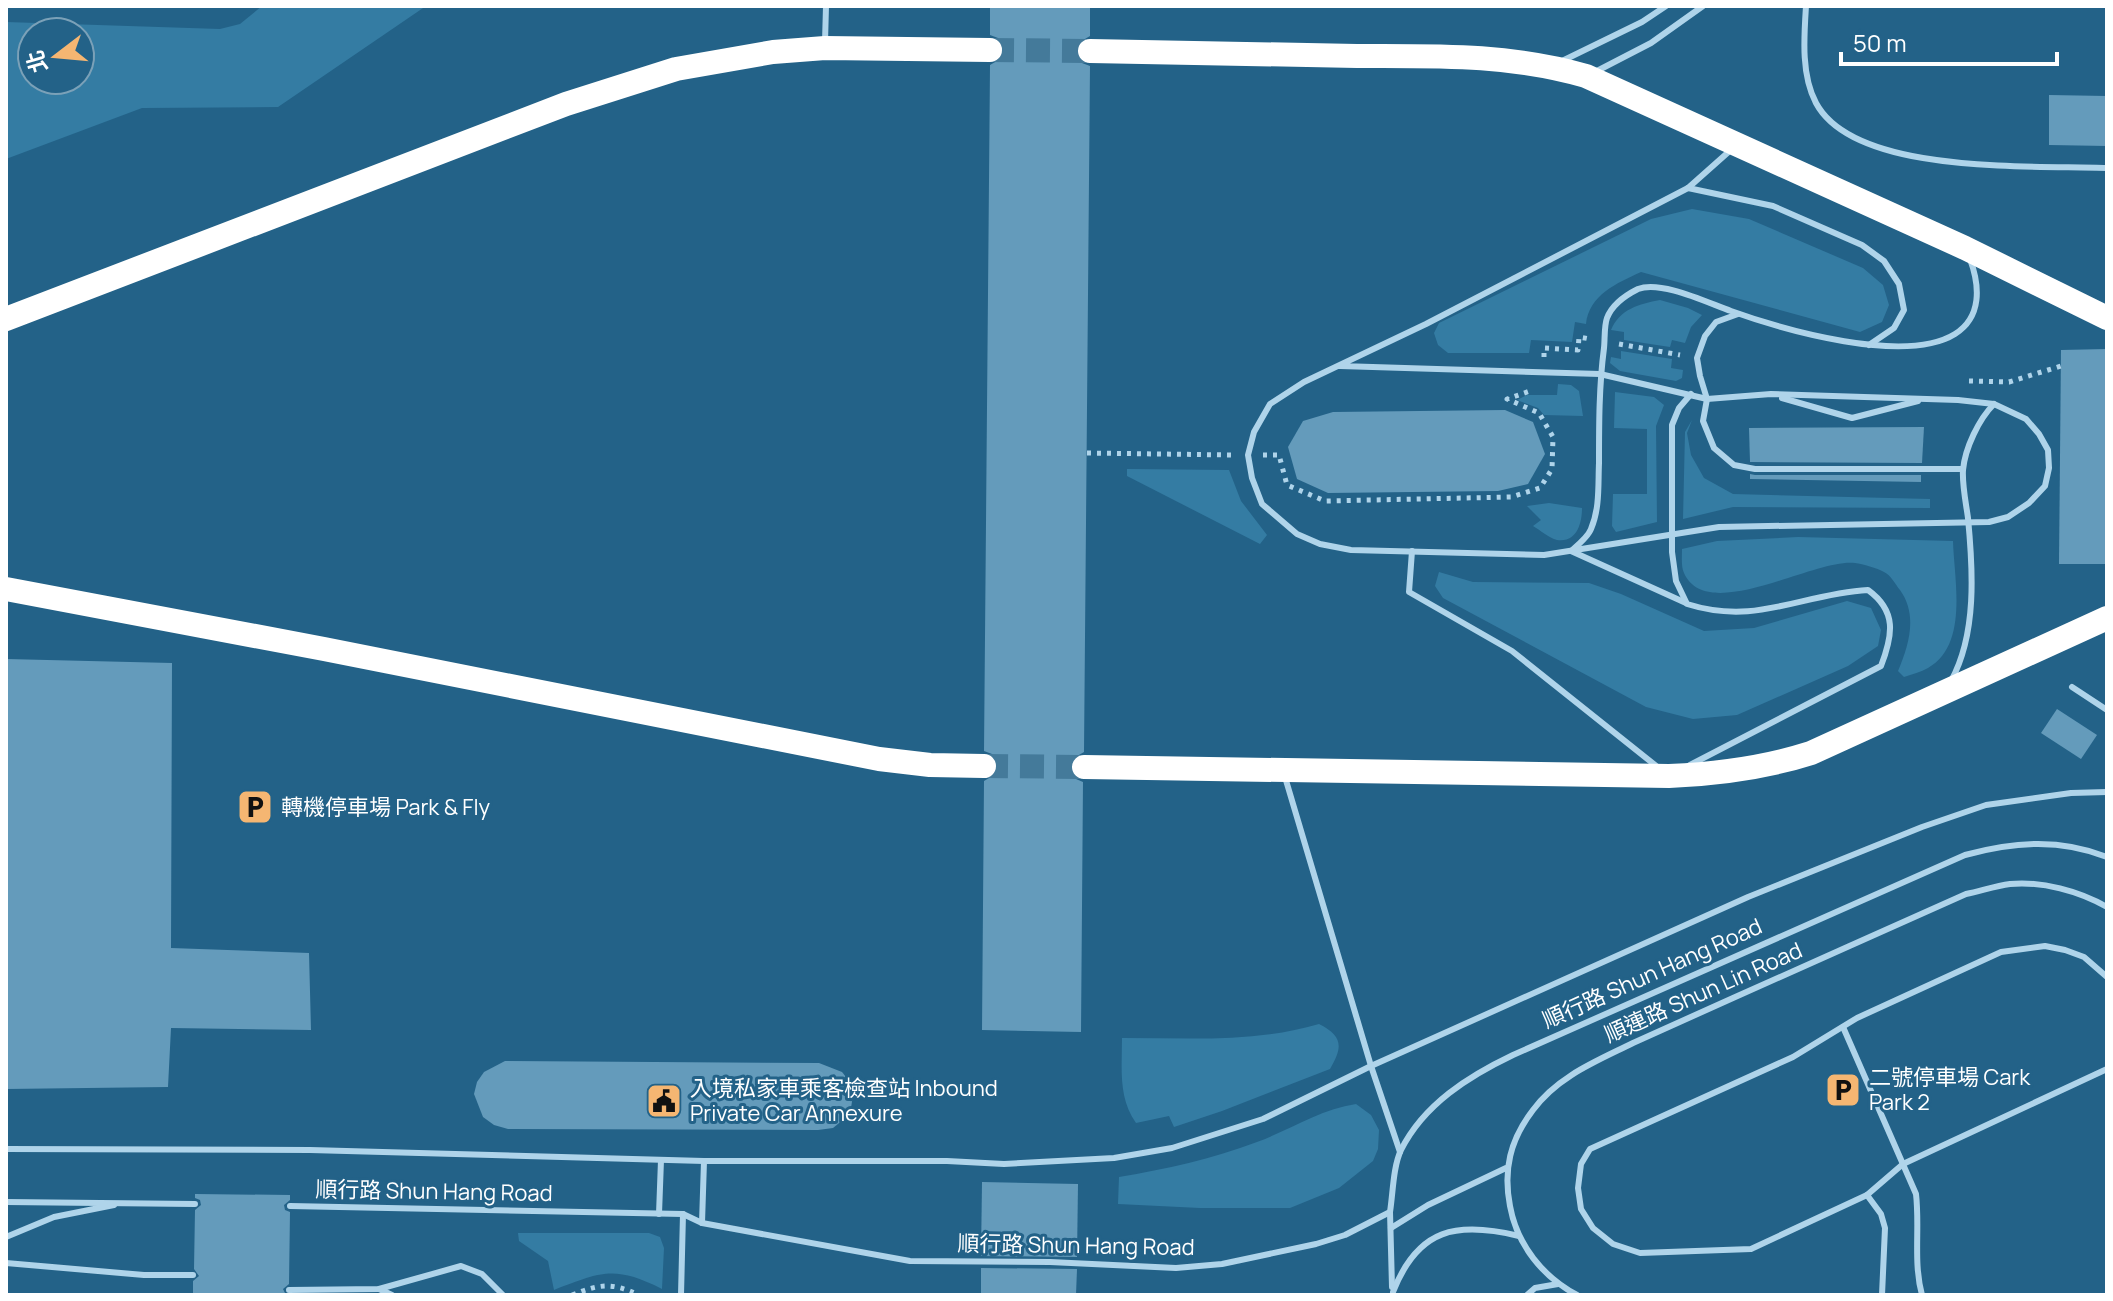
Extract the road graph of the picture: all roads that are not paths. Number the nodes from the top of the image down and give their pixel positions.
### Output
1 (826, 6) edge
2 (1666, 6) edge
3 (1703, 6) edge
4 (1806, 6) edge
5 (825, 48) junction
6 (990, 50) tunnel mouth
7 (1090, 51) tunnel mouth
8 (1552, 66) junction
9 (1586, 76) junction
10 (1736, 145) junction
11 (2107, 168) edge
12 (1688, 188) junction
13 (1965, 248) junction
14 (1738, 314) junction
15 (2107, 318) edge
16 (6, 319) edge
17 (1868, 345) junction
18 (1340, 366) junction
19 (1600, 374) junction
20 (1691, 394) junction
21 (1771, 394) junction
22 (1707, 399) junction
23 (1928, 399) junction
24 (1994, 404) junction
25 (1963, 469) junction
26 (1968, 523) junction
27 (1671, 535) junction
28 (1412, 551) junction
29 (1571, 551) junction
30 (6, 589) edge
31 (1687, 604) junction
32 (2107, 618) edge
33 (2072, 687) dead end
34 (1945, 691) junction
35 (2107, 710) edge
36 (984, 766) tunnel mouth
37 (1084, 767) tunnel mouth
38 (1283, 770) junction
39 (1669, 776) junction
40 (2107, 792) edge
41 (2107, 857) edge
42 (2107, 907) edge
43 (2107, 977) edge
44 (1843, 1027) junction
45 (1371, 1066) junction
46 (2107, 1069) edge
47 (6, 1149) edge
48 (1400, 1152) junction
49 (661, 1160) junction
50 (704, 1161) junction
51 (1903, 1164) junction
52 (1506, 1168) junction
53 (1867, 1195) junction
54 (6, 1202) edge
55 (126, 1202) junction
56 (195, 1204) dead end
57 (290, 1206) dead end
58 (1390, 1212) junction
59 (659, 1214) junction
60 (683, 1214) junction
61 (702, 1223) junction
62 (1391, 1228) junction
63 (1519, 1236) junction
64 (6, 1237) edge
65 (6, 1263) edge
66 (193, 1275) dead end
67 (1558, 1284) junction
68 (379, 1289) junction
69 (289, 1290) dead end
70 (1392, 1293) edge
71 (392, 1295) edge
72 (503, 1295) edge
73 (681, 1295) edge
74 (1527, 1295) edge
75 (1577, 1295) edge
76 (1882, 1295) edge
77 (1922, 1295) edge

1 - 5 lane
2 - 8 lane
3 - 9 lane
4 - 11 lane
5 - 6 highway
5 - 16 highway
7 - 8 highway
8 - 9 highway
9 - 10 highway
10 - 12 lane
10 - 13 highway
12 - 17 lane
12 - 18 lane
13 - 15 highway
13 - 17 lane
14 - 17 lane
14 - 19 lane
14 - 22 lane
18 - 19 lane
18 - 28 lane
19 - 20 lane
19 - 29 lane
20 - 22 lane
20 - 27 lane
21 - 22 lane
21 - 23 lane
21 - 23 lane
22 - 25 lane
23 - 24 lane
24 - 25 lane
24 - 26 lane
25 - 26 lane
26 - 27 lane
26 - 34 lane
27 - 29 lane
27 - 31 lane
28 - 29 lane
28 - 39 lane
29 - 31 lane
30 - 36 highway
31 - 39 lane
32 - 34 highway
33 - 35 lane
34 - 39 highway
37 - 38 highway
38 - 39 highway
38 - 45 lane
40 - 45 lane
41 - 48 lane, 順行路 Shun Hang Road
42 - 52 lane, 順連路 Shun Lin Road
43 - 44 lane
44 - 51 lane
44 - 53 lane
45 - 48 lane
45 - 50 lane
46 - 51 lane
47 - 49 lane
48 - 58 lane, 順行路 Shun Hang Road
49 - 50 lane
49 - 59 lane
50 - 61 lane
51 - 53 lane
51 - 77 lane
52 - 62 lane
52 - 63 lane, 順連路 Shun Lin Road
53 - 76 lane
54 - 55 lane
55 - 56 lane
55 - 64 lane
57 - 59 lane, 順行路 Shun Hang Road
58 - 61 lane, 順行路 Shun Hang Road
58 - 62 lane
59 - 60 lane, 順行路 Shun Hang Road
60 - 61 lane, 順行路 Shun Hang Road
60 - 73 lane
62 - 70 lane
63 - 67 lane, 順連路 Shun Lin Road
63 - 70 lane
65 - 66 lane
67 - 74 lane
67 - 75 lane, 順連路 Shun Lin Road
68 - 69 lane
68 - 71 lane
68 - 72 lane

